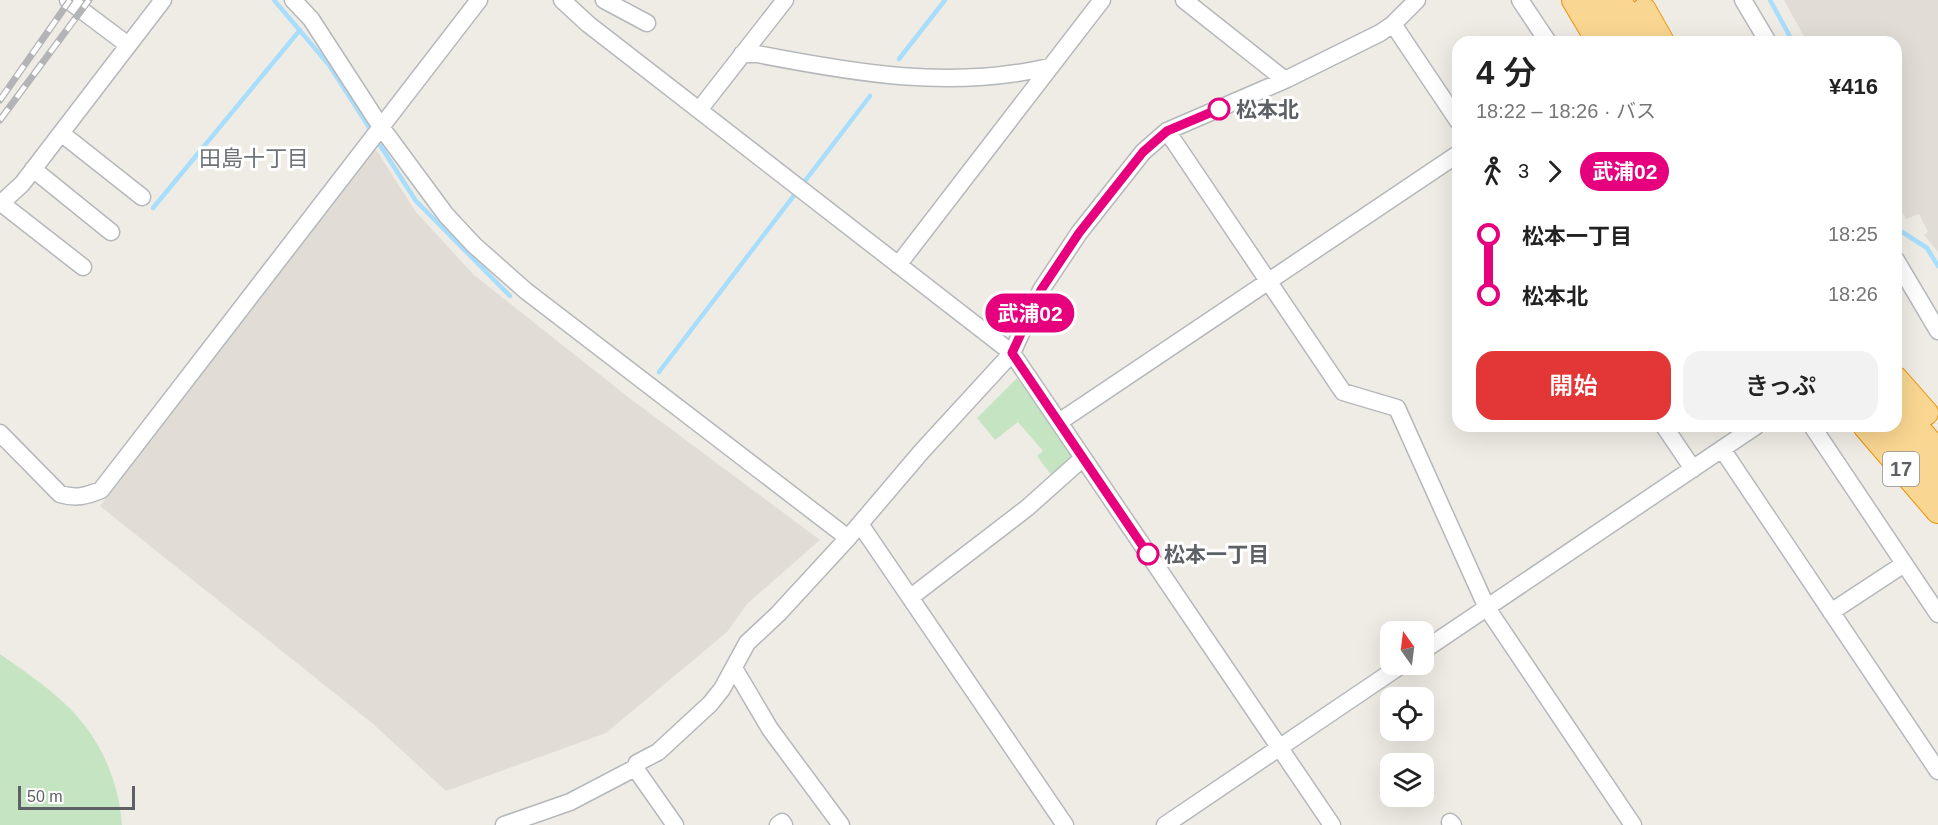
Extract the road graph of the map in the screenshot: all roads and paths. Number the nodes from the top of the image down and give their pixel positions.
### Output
1 (68, 0) edge
2 (163, 0) edge
3 (293, 0) edge
4 (479, 0) edge
5 (562, 0) edge
6 (604, 0) edge
7 (785, 0) edge
8 (1102, 0) edge
9 (1184, 0) edge
10 (1417, 0) edge
11 (1520, 0) edge
12 (1574, 0) edge
13 (1595, 0) edge
14 (1619, 0) edge
15 (1638, 0) edge
16 (1743, 0) edge
17 (647, 23) dead end
18 (1393, 24) junction
19 (1544, 36) edge
20 (1595, 36) edge
21 (1616, 36) edge
22 (1640, 36) edge
23 (1659, 36) edge
24 (1764, 36) edge
25 (128, 45) junction
26 (742, 54) junction
27 (1049, 67) junction
28 (1285, 80) junction
29 (699, 110) junction
30 (1452, 112) edge
31 (380, 128) junction
32 (1167, 131) junction
33 (61, 133) junction
34 (1452, 158) edge
35 (33, 168) junction
36 (142, 197) dead end
37 (1, 203) edge
38 (111, 232) dead end
39 (898, 265) junction
40 (83, 267) dead end
41 (1902, 270) edge
42 (1268, 282) junction
43 (1938, 331) edge
44 (1012, 353) junction
45 (1902, 386) edge
46 (1902, 410) edge
47 (1059, 422) junction
48 (1938, 428) edge
49 (1668, 432) edge
50 (1748, 432) edge
51 (1816, 432) edge
52 (1870, 432) edge
53 (1893, 432) edge
54 (0, 433) edge
55 (1722, 450) junction
56 (1938, 452) edge
57 (1083, 458) junction
58 (1693, 469) junction
59 (1938, 482) edge
60 (1938, 511) edge
61 (860, 524) junction
62 (848, 538) junction
63 (1904, 564) junction
64 (911, 597) junction
65 (1487, 608) junction
66 (1831, 612) junction
67 (1938, 614) edge
68 (1434, 643) edge
69 (734, 668) junction
70 (1387, 675) edge
71 (1279, 748) junction
72 (635, 768) junction
73 (1938, 771) edge
74 (504, 825) edge
75 (675, 825) edge
76 (778, 825) edge
77 (784, 825) edge
78 (841, 825) edge
79 (1065, 825) edge
80 (1165, 825) edge
81 (1332, 825) edge
82 (1633, 825) edge

1 - 25 street
2 - 25 street
3 - 31 street
4 - 31 street
5 - 29 street
6 - 17 street
7 - 26 street
8 - 27 street
9 - 28 street
10 - 18 street
11 - 19 street
12 - 20 highway
13 - 21 highway
14 - 22 highway
15 - 23 highway
16 - 24 street
18 - 28 street
18 - 30 street
25 - 33 street
26 - 27 street
26 - 29 street
27 - 39 street
28 - 32 street
29 - 39 street
31 - 54 street
31 - 62 street
32 - 42 street
32 - 44 street
33 - 35 street
33 - 36 street
34 - 42 street
35 - 37 street
35 - 38 street
37 - 40 street
39 - 44 street
41 - 43 street
42 - 47 street
42 - 65 street
44 - 47 street
44 - 61 street
45 - 48 highway, 17
46 - 56 highway
47 - 57 street
49 - 58 street
50 - 55 street
51 - 63 street
52 - 60 highway, 17
53 - 59 highway
55 - 58 street
55 - 66 street
57 - 64 street
57 - 71 street
58 - 65 street
61 - 62 street
61 - 64 street
62 - 69 street
63 - 66 street
63 - 67 street
64 - 79 street
65 - 68 street
65 - 82 street
66 - 73 street
69 - 72 street
69 - 78 street
70 - 71 street
71 - 80 street
71 - 81 street
72 - 74 street
72 - 75 street
76 - 77 street

